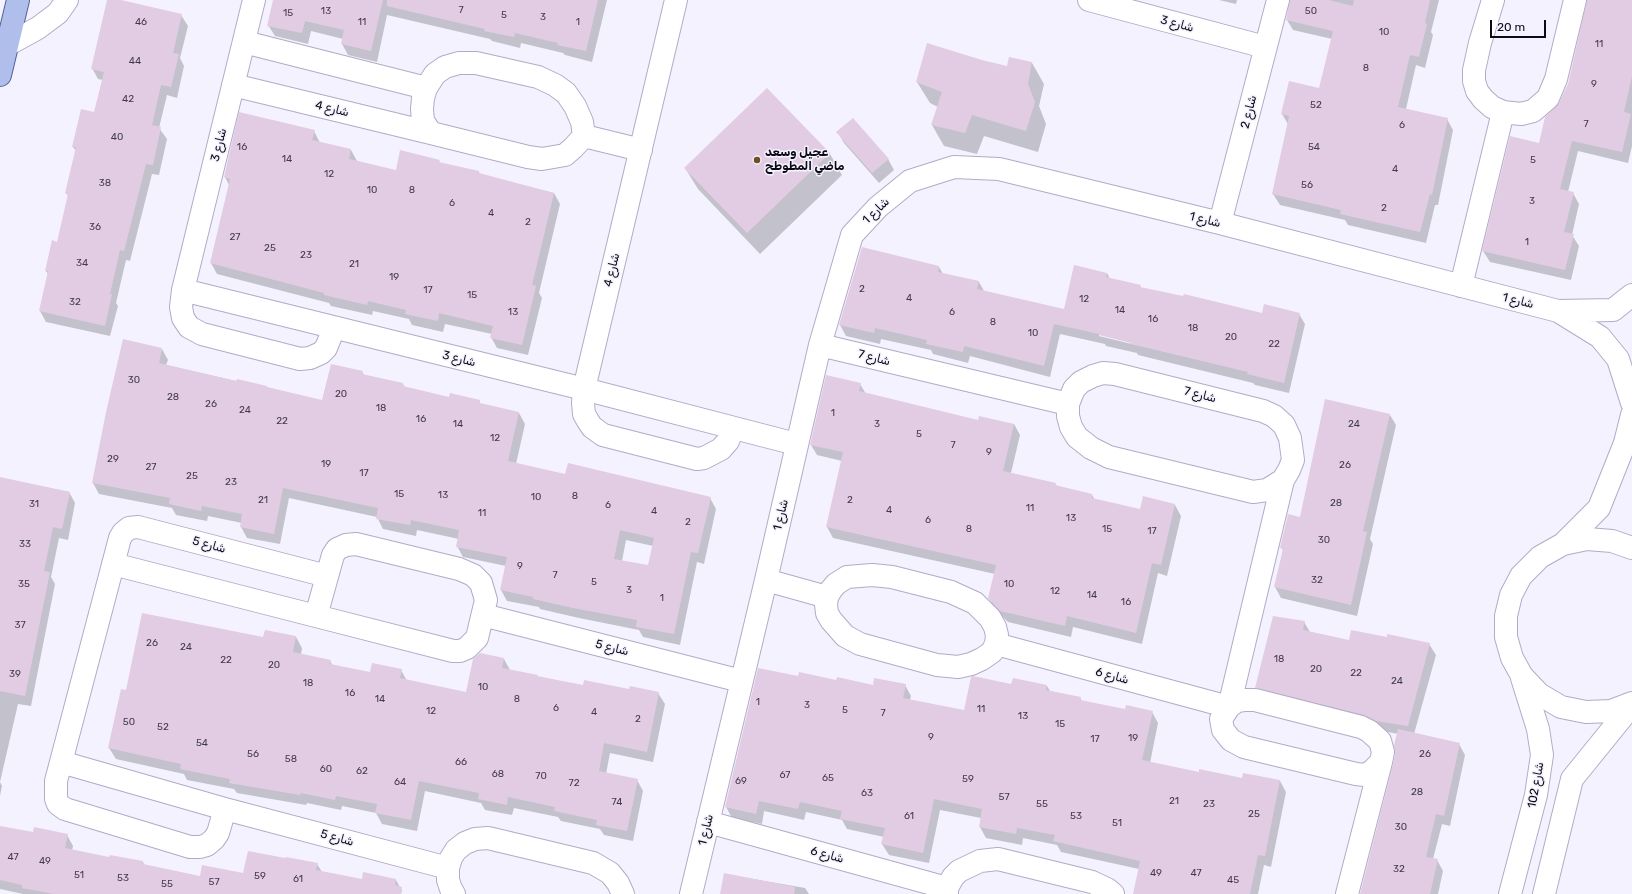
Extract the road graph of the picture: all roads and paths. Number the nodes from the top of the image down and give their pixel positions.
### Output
1 (18, 0) edge
2 (67, 0) edge
3 (254, 0) edge
4 (676, 0) edge
5 (1089, 0) edge
6 (1278, 0) edge
7 (1492, 0) edge
8 (1575, 0) edge
9 (244, 42) junction
10 (7, 45) junction
11 (1265, 47) junction
12 (0, 75) edge
13 (233, 85) junction
14 (426, 88) junction
15 (1503, 112) junction
16 (431, 133) junction
17 (584, 136) junction
18 (641, 150) junction
19 (1220, 223) junction
20 (1461, 286) junction
21 (183, 290) junction
22 (1632, 296) edge
23 (1558, 311) junction
24 (334, 328) junction
25 (820, 344) junction
26 (584, 389) junction
27 (1632, 403) edge
28 (1068, 404) junction
29 (1632, 414) edge
30 (733, 429) junction
31 (796, 444) junction
32 (1283, 480) junction
33 (1563, 544) junction
34 (1632, 548) edge
35 (113, 564) junction
36 (327, 576) junction
37 (766, 580) junction
38 (828, 597) junction
39 (316, 616) junction
40 (483, 616) junction
41 (996, 644) junction
42 (1522, 676) junction
43 (741, 682) junction
44 (1632, 704) edge
45 (1229, 707) junction
46 (61, 762) junction
47 (1382, 762) junction
48 (225, 808) junction
49 (708, 822) junction
50 (448, 868) junction
51 (947, 891) edge
52 (454, 894) edge
53 (623, 894) edge
54 (691, 894) edge
55 (1113, 894) edge
56 (1347, 894) edge
57 (1510, 894) edge
58 (1544, 894) edge

1 - 10 main road
2 - 10 street
3 - 9 street, شارع 3
4 - 18 street, شارع 4
5 - 11 street, شارع 3
6 - 11 street, شارع 2
7 - 15 street
8 - 15 street
9 - 13 street, شارع 3
9 - 14 street
10 - 12 main road
11 - 19 street, شارع 2
13 - 16 street, شارع 4
13 - 21 street, شارع 3
14 - 16 street
14 - 17 street
15 - 20 street
16 - 17 street, شارع 4
17 - 18 street
18 - 26 street, شارع 4
19 - 20 street, شارع 1
19 - 25 street, شارع 1
20 - 23 street, شارع 1
21 - 24 street, شارع 3
21 - 24 street, شارع 3
22 - 23 street, شارع 1
23 - 27 street, شارع 1
24 - 26 street, شارع 3
25 - 28 street, شارع 7
25 - 31 street, شارع 1
26 - 30 street, شارع 3
26 - 30 street
28 - 32 street
28 - 32 street, شارع 7
29 - 33 street
30 - 31 street, شارع 3
31 - 37 street, شارع 1
32 - 45 street, شارع 7
33 - 34 street
33 - 42 street
35 - 36 street, شارع 5
35 - 39 street
35 - 46 street, شارع 5
36 - 39 street
36 - 40 street
37 - 38 street
37 - 43 street, شارع 1
38 - 41 street
38 - 41 street
39 - 40 street
40 - 43 street, شارع 5
41 - 45 street, شارع 6
42 - 44 street
42 - 57 street, شارع 102
43 - 49 street, شارع 1
44 - 58 street
45 - 47 street
45 - 47 street
46 - 48 street, شارع 5
46 - 48 street, شارع 5
47 - 56 street
48 - 50 street, شارع 5
49 - 51 street, شارع 6
49 - 54 street, شارع 1
50 - 52 street
50 - 53 street
51 - 55 street, شارع 6

